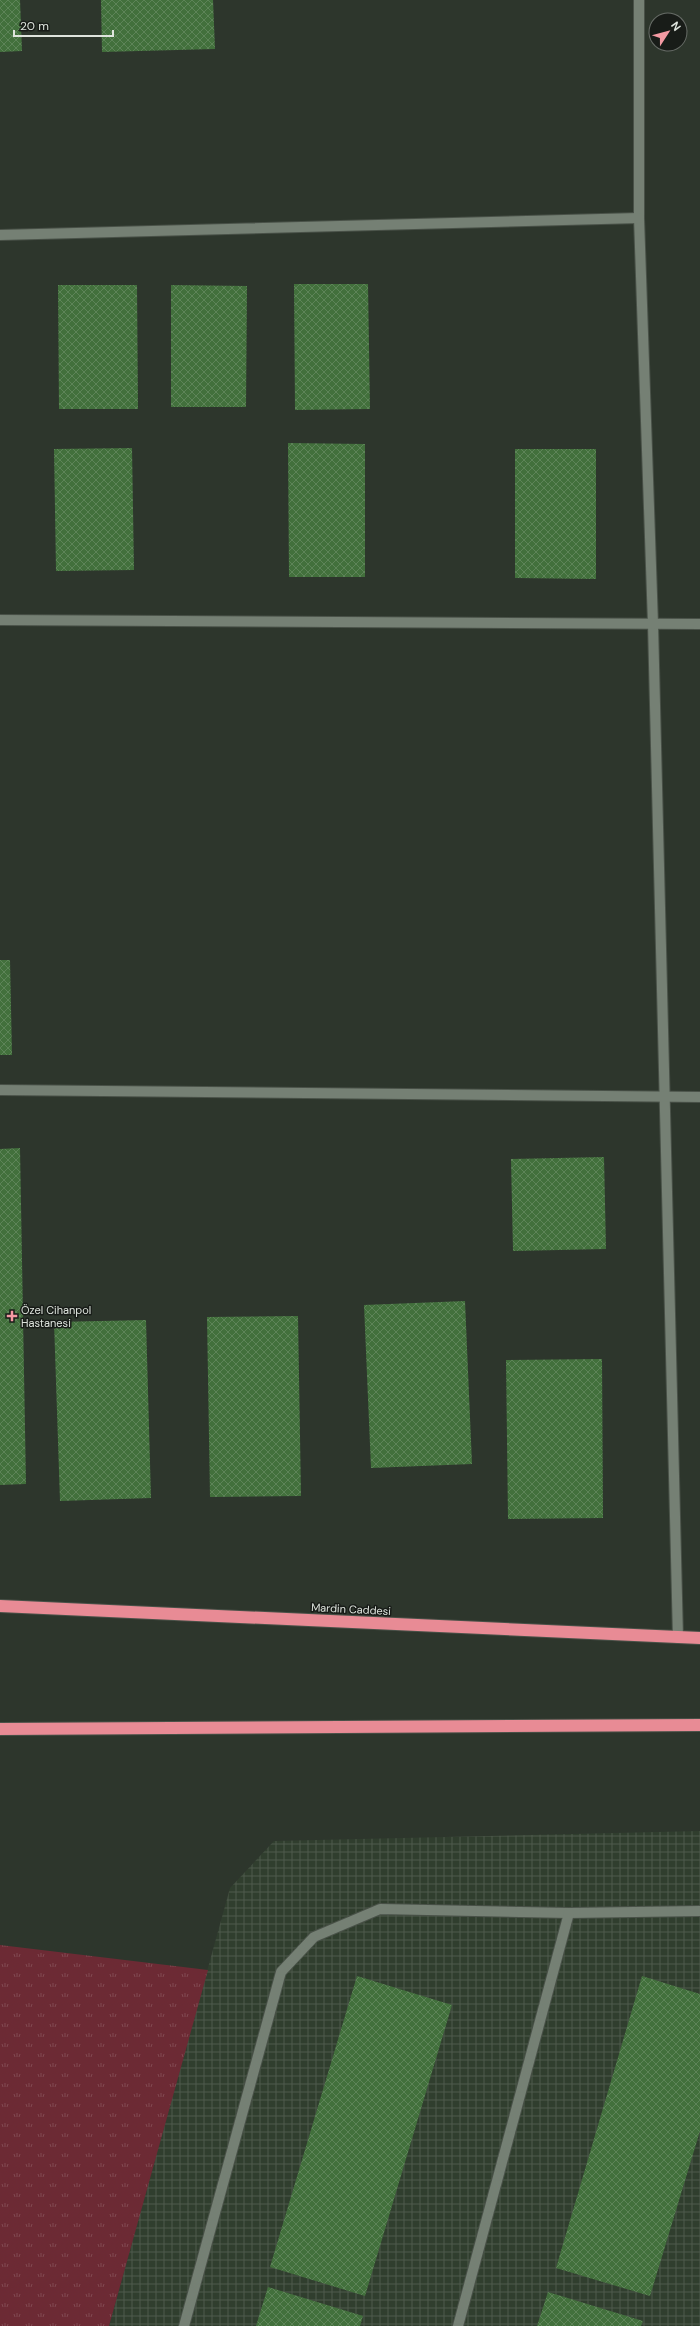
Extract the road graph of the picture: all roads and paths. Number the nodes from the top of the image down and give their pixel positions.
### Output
1 (639, 0) edge
2 (639, 218) junction
3 (0, 235) edge
4 (0, 620) edge
5 (653, 624) junction
6 (700, 624) edge
7 (0, 1090) edge
8 (664, 1096) junction
9 (700, 1097) edge
10 (0, 1606) edge
11 (678, 1638) junction
12 (700, 1638) edge
13 (700, 1725) edge
14 (0, 1729) edge
15 (700, 1911) edge
16 (569, 1912) junction
17 (184, 2326) edge
18 (458, 2326) edge

1 - 2 street
2 - 3 street
2 - 5 street
4 - 5 street
5 - 6 street
5 - 8 street
7 - 8 street
8 - 9 street
8 - 11 street
10 - 11 highway, Mardin Caddesi
11 - 12 highway, Mardin Caddesi
13 - 14 highway
15 - 16 street
16 - 17 street
16 - 18 street

